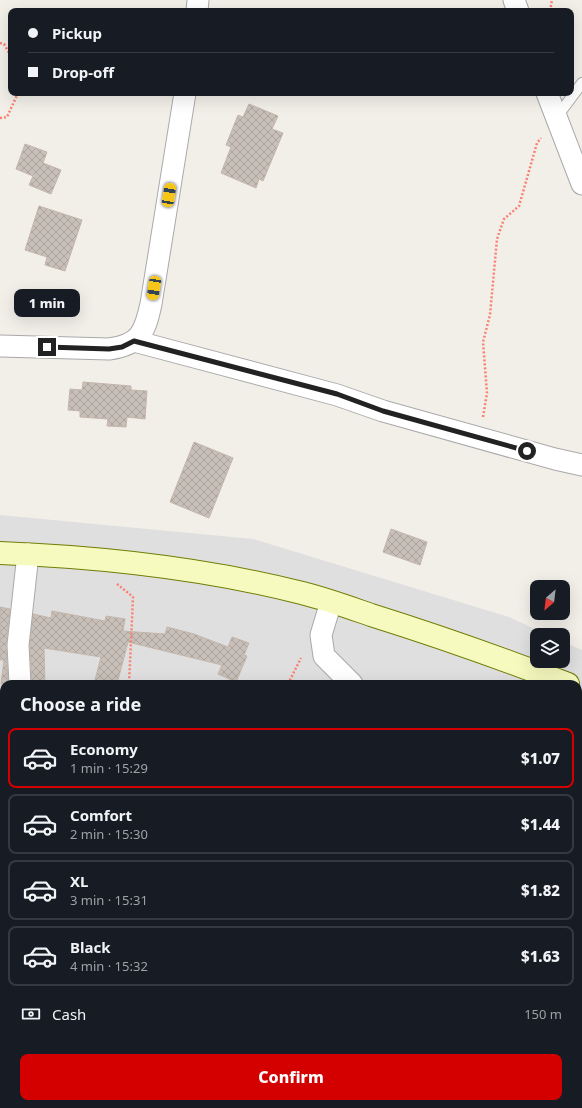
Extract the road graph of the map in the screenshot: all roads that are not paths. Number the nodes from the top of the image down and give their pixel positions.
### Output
1 (582, 83) edge
2 (574, 94) edge
3 (185, 96) edge
4 (548, 96) edge
5 (572, 96) edge
6 (556, 118) junction
7 (582, 184) edge
8 (134, 341) junction
9 (0, 346) edge
10 (582, 465) edge
11 (0, 553) edge
12 (28, 554) junction
13 (331, 602) junction
14 (20, 680) edge
15 (348, 680) edge
16 (557, 680) edge

1 - 2 lane
3 - 8 street
4 - 6 street
5 - 6 lane
6 - 7 street
8 - 9 street
8 - 10 street
11 - 12 main road
12 - 13 main road
12 - 14 street
13 - 15 street
13 - 16 main road

